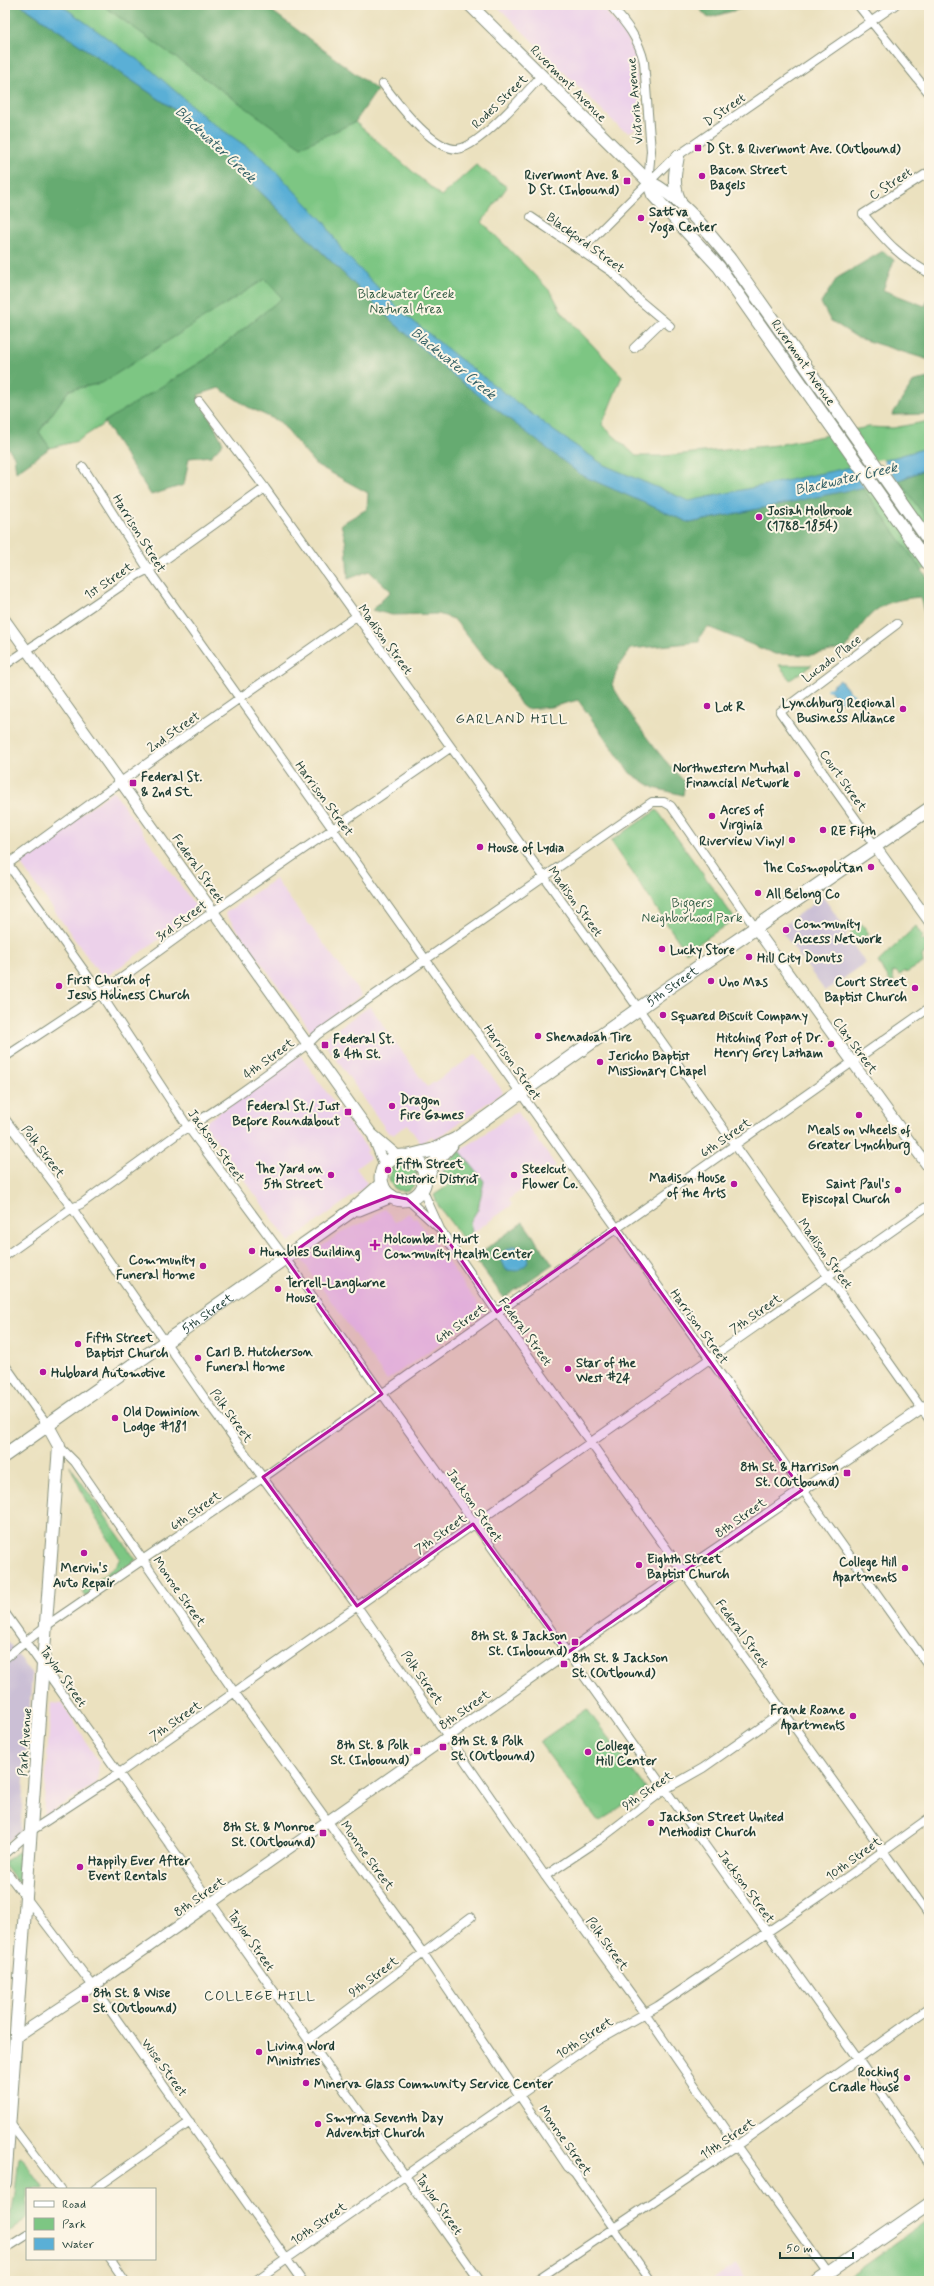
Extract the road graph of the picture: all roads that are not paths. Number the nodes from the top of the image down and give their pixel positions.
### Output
1 (610, 5) edge
2 (858, 5) edge
3 (895, 5) edge
4 (477, 7) edge
5 (870, 22) junction
6 (541, 76) junction
7 (383, 84) dead end
8 (929, 92) edge
9 (678, 156) junction
10 (929, 172) edge
11 (648, 181) junction
12 (681, 204) junction
13 (531, 217) dead end
14 (581, 250) junction
15 (929, 272) edge
16 (663, 320) junction
17 (670, 326) dead end
18 (634, 348) dead end
19 (199, 401) dead end
20 (83, 467) dead end
21 (265, 488) junction
22 (929, 540) edge
23 (929, 565) edge
24 (148, 568) junction
25 (356, 617) junction
26 (5, 620) edge
27 (897, 624) dead end
28 (26, 650) junction
29 (5, 665) edge
30 (239, 699) junction
31 (780, 712) joint
32 (450, 748) junction
33 (122, 781) junction
34 (929, 809) edge
35 (333, 830) junction
36 (875, 846) junction
37 (6, 863) edge
38 (544, 876) junction
39 (214, 911) junction
40 (929, 921) edge
41 (756, 929) junction
42 (426, 960) junction
43 (100, 993) junction
44 (929, 1008) edge
45 (639, 1010) junction
46 (308, 1044) junction
47 (5, 1058) edge
48 (853, 1062) junction
49 (520, 1094) junction
50 (5, 1120) edge
51 (188, 1127) junction
52 (371, 1133) junction
53 (456, 1139) junction
54 (734, 1145) junction
55 (403, 1156) junction
56 (385, 1166) junction
57 (929, 1168) edge
58 (382, 1184) junction
59 (424, 1184) junction
60 (391, 1196) junction
61 (407, 1199) junction
62 (929, 1205) edge
63 (72, 1208) junction
64 (350, 1212) junction
65 (615, 1228) junction
66 (440, 1229) junction
67 (5, 1256) edge
68 (285, 1258) junction
69 (828, 1276) junction
70 (496, 1312) junction
71 (166, 1342) junction
72 (709, 1359) junction
73 (5, 1364) edge
74 (382, 1394) junction
75 (926, 1407) edge
76 (929, 1419) edge
77 (48, 1426) junction
78 (590, 1443) junction
79 (59, 1446) junction
80 (5, 1455) edge
81 (263, 1477) junction
82 (802, 1490) junction
83 (473, 1524) junction
84 (144, 1560) junction
85 (683, 1572) junction
86 (357, 1606) junction
87 (5, 1613) edge
88 (46, 1626) junction
89 (26, 1643) junction
90 (567, 1653) junction
91 (5, 1658) edge
92 (929, 1667) edge
93 (44, 1668) junction
94 (235, 1692) junction
95 (784, 1711) junction
96 (449, 1736) junction
97 (118, 1774) junction
98 (664, 1790) junction
99 (929, 1818) edge
100 (328, 1820) junction
101 (31, 1831) junction
102 (884, 1850) junction
103 (5, 1854) edge
104 (5, 1870) edge
105 (545, 1876) junction
106 (26, 1898) junction
107 (211, 1903) junction
108 (929, 1915) edge
109 (471, 1917) dead end
110 (766, 1933) junction
111 (423, 1953) junction
112 (93, 1986) junction
113 (929, 2008) edge
114 (645, 2013) junction
115 (16, 2037) junction
116 (308, 2040) junction
117 (858, 2061) junction
118 (519, 2095) junction
119 (7, 2119) edge
120 (190, 2122) junction
121 (736, 2146) junction
122 (929, 2163) edge
123 (405, 2175) junction
124 (5, 2183) edge
125 (59, 2188) edge
126 (96, 2188) edge
127 (929, 2204) edge
128 (614, 2228) junction
129 (26, 2236) edge
130 (5, 2249) edge
131 (286, 2259) junction
132 (111, 2260) edge
133 (828, 2273) junction
134 (125, 2281) edge
135 (255, 2281) edge
136 (302, 2281) edge
137 (480, 2281) edge
138 (535, 2281) edge
139 (651, 2281) edge
140 (818, 2281) edge

1 - 11 street, Victoria Avenue
2 - 5 street
3 - 5 street, D Street
4 - 6 main road, Rivermont Avenue
5 - 8 street
5 - 9 street, D Street
6 - 7 street, Rodes Street
6 - 11 main road, Rivermont Avenue
9 - 11 street, D Street
9 - 12 main road
10 - 15 street, C Street
11 - 12 main road, Rivermont Avenue
11 - 14 street, D Street
11 - 23 main road, Rivermont Avenue
12 - 22 main road, Rivermont Avenue
13 - 14 street, Blackford Street
14 - 16 street, Blackford Street
16 - 17 street, Blackford Street
16 - 18 street
19 - 21 street, Madison Street
20 - 24 street, Harrison Street
21 - 24 street, 1st Street
21 - 25 street, Madison Street
24 - 28 street, 1st Street
24 - 30 street, Harrison Street
25 - 30 street, 2nd Street
25 - 32 street, Madison Street
26 - 28 street, Federal Street
27 - 31 street, Lucado Place
28 - 29 street, 1st Street
28 - 33 street, Federal Street
30 - 33 street, 2nd Street
30 - 35 street, Harrison Street
31 - 36 street, Court Street
32 - 35 street, 3rd Street
32 - 38 street, Madison Street
33 - 37 street, 2nd Street
33 - 39 street, Federal Street
34 - 36 main road, 5th Street
35 - 39 street, 3rd Street
35 - 42 street, Harrison Street
36 - 40 street, Court Street
36 - 41 main road, 5th Street
37 - 43 street, Jackson Street
38 - 41 street, Clay Street
38 - 42 street, 4th Street
38 - 45 street, Madison Street
39 - 43 street, 3rd Street
39 - 46 street, Federal Street
41 - 45 main road, 5th Street
41 - 48 street, Clay Street
42 - 46 street, 4th Street
42 - 49 street, Harrison Street
43 - 47 street, 3rd Street
43 - 51 street, Jackson Street
44 - 48 street, 6th Street
45 - 49 main road, 5th Street
45 - 54 street, Madison Street
46 - 51 street, 4th Street
46 - 52 street, Federal Street
48 - 54 street, 6th Street
48 - 57 street, Clay Street
49 - 53 main road, 5th Street
49 - 65 street, Harrison Street
50 - 63 street, Polk Street
51 - 63 street, 4th Street
51 - 68 street, Jackson Street
52 - 55 street, Federal Street
52 - 56 street, Federal Street
53 - 55 main road, 5th Street
53 - 59 main road, 5th Street
54 - 65 street, 6th Street
54 - 69 street, Madison Street
55 - 56 main road
55 - 59 main road
56 - 58 main road
58 - 60 main road
58 - 64 main road, 5th Street
59 - 61 main road
59 - 66 street, Federal Street
60 - 61 main road
60 - 64 main road, 5th Street
61 - 66 street, Federal Street
62 - 69 street, 7th Street
63 - 67 street, 4th Street
63 - 71 street, Polk Street
64 - 68 main road, 5th Street
65 - 70 street, 6th Street
65 - 72 street, Harrison Street
66 - 70 street, Federal Street
68 - 71 main road, 5th Street
68 - 74 street, Jackson Street
69 - 72 street, 7th Street
69 - 75 street, Madison Street
70 - 74 street, 6th Street
70 - 78 street, Federal Street
71 - 77 main road, 5th Street
71 - 81 street, Polk Street
72 - 78 street, 7th Street
72 - 82 street, Harrison Street
73 - 77 street
74 - 81 street, 6th Street
74 - 83 street, Jackson Street
75 - 76 street, Madison Street
75 - 82 street, 8th Street
77 - 79 main road
77 - 80 main road, 5th Street
78 - 83 street, 7th Street
78 - 85 street, Federal Street
79 - 84 street, Monroe Street
79 - 88 main road, Park Avenue
81 - 84 street, 6th Street
81 - 86 street, Polk Street
82 - 85 street, 8th Street
82 - 92 street, Harrison Street
83 - 86 street, 7th Street
83 - 90 street, Jackson Street
84 - 88 street, 6th Street
84 - 94 street, Monroe Street
85 - 90 street, 8th Street
85 - 95 street, Federal Street
86 - 94 street, 7th Street
86 - 96 street, Polk Street
87 - 89 street, Taylor Street
88 - 89 street, 6th Street
88 - 93 main road, Park Avenue
89 - 91 street, 6th Street
89 - 93 street, Taylor Street
90 - 96 street, 8th Street
90 - 98 street, Jackson Street
93 - 97 street, Taylor Street
93 - 101 main road, Park Avenue
94 - 97 street, 7th Street
94 - 100 street, Monroe Street
95 - 98 street, 9th Street
95 - 102 street, Federal Street
96 - 100 street, 8th Street
96 - 105 street, Polk Street
97 - 101 street, 7th Street
97 - 107 street, Taylor Street
98 - 105 street, 9th Street
98 - 110 street, Jackson Street
99 - 102 street, 10th Street
100 - 107 street, 8th Street
100 - 111 street, Monroe Street
101 - 103 street, 7th Street
101 - 106 main road, Park Avenue
102 - 108 street, Federal Street
102 - 110 street, 10th Street
104 - 106 street, Wise Street
105 - 114 street, Polk Street
106 - 112 street, Wise Street
106 - 115 main road, Park Avenue
107 - 112 street, 8th Street
107 - 116 street, Taylor Street
109 - 111 street, 9th Street
110 - 114 street, 10th Street
110 - 117 street, Jackson Street
111 - 116 street, 9th Street
111 - 118 street, Monroe Street
112 - 115 street, 8th Street
112 - 120 street, Wise Street
113 - 117 street, 11th Street
114 - 118 street, 10th Street
114 - 121 street, Polk Street
115 - 119 main road, Park Avenue
116 - 123 street, Taylor Street
117 - 121 street, 11th Street
117 - 122 street, Jackson Street
118 - 123 street, 10th Street
118 - 128 street, Monroe Street
119 - 124 main road, Park Avenue
119 - 125 street
120 - 126 street
120 - 131 street, Wise Street
121 - 128 street, 11th Street
121 - 133 street, Polk Street
123 - 131 street, 10th Street
123 - 137 street, Taylor Street
127 - 133 main road
128 - 138 street, 11th Street
128 - 139 street, Monroe Street
129 - 130 street
131 - 135 street, 10th Street
131 - 136 street, Wise Street
132 - 134 street
133 - 140 main road

